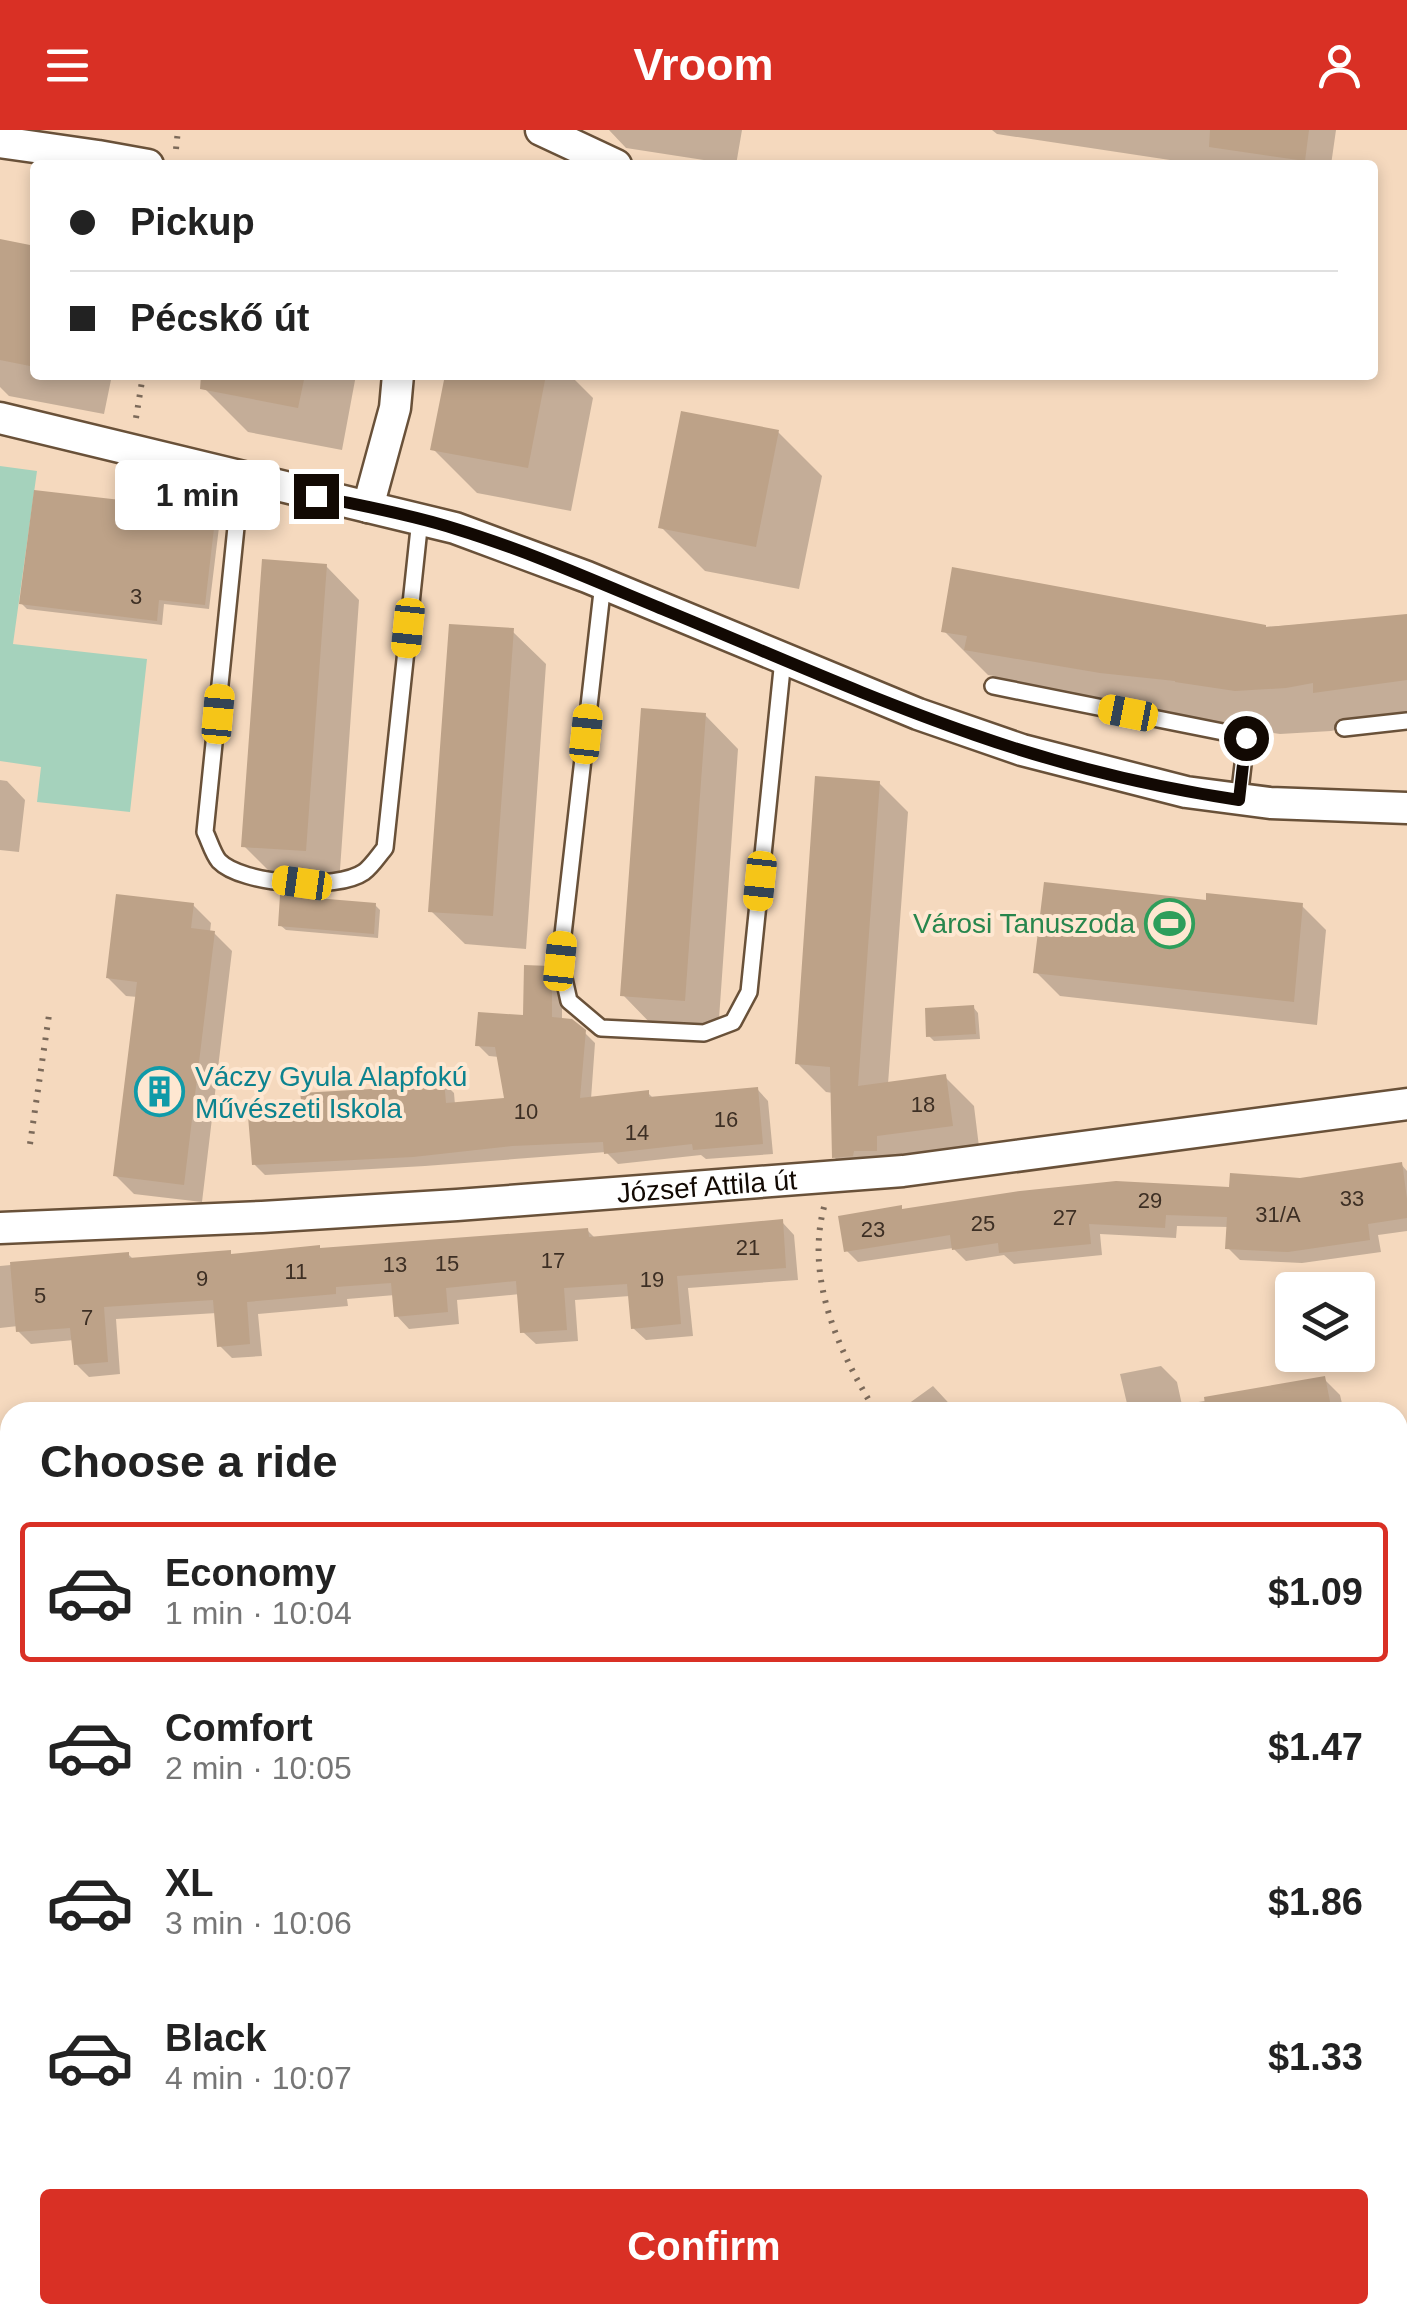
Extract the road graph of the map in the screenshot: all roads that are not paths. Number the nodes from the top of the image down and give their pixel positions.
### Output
1 (541, 130) edge
2 (0, 142) edge
3 (120, 160) edge
4 (605, 160) edge
5 (398, 380) edge
6 (0, 418) edge
7 (241, 478) junction
8 (368, 507) junction
9 (420, 519) junction
10 (603, 584) junction
11 (783, 659) junction
12 (993, 686) dead end
13 (1407, 721) edge
14 (1344, 728) dead end
15 (1239, 800) junction
16 (1407, 808) edge
17 (1407, 1104) edge
18 (0, 1228) edge

1 - 4 street
2 - 3 street
5 - 8 street
6 - 7 street
7 - 8 street
7 - 9 lane
8 - 9 street
9 - 10 street
10 - 11 street
10 - 11 lane
11 - 15 street
12 - 15 lane
13 - 14 lane
15 - 16 street
17 - 18 street, József Attila út

